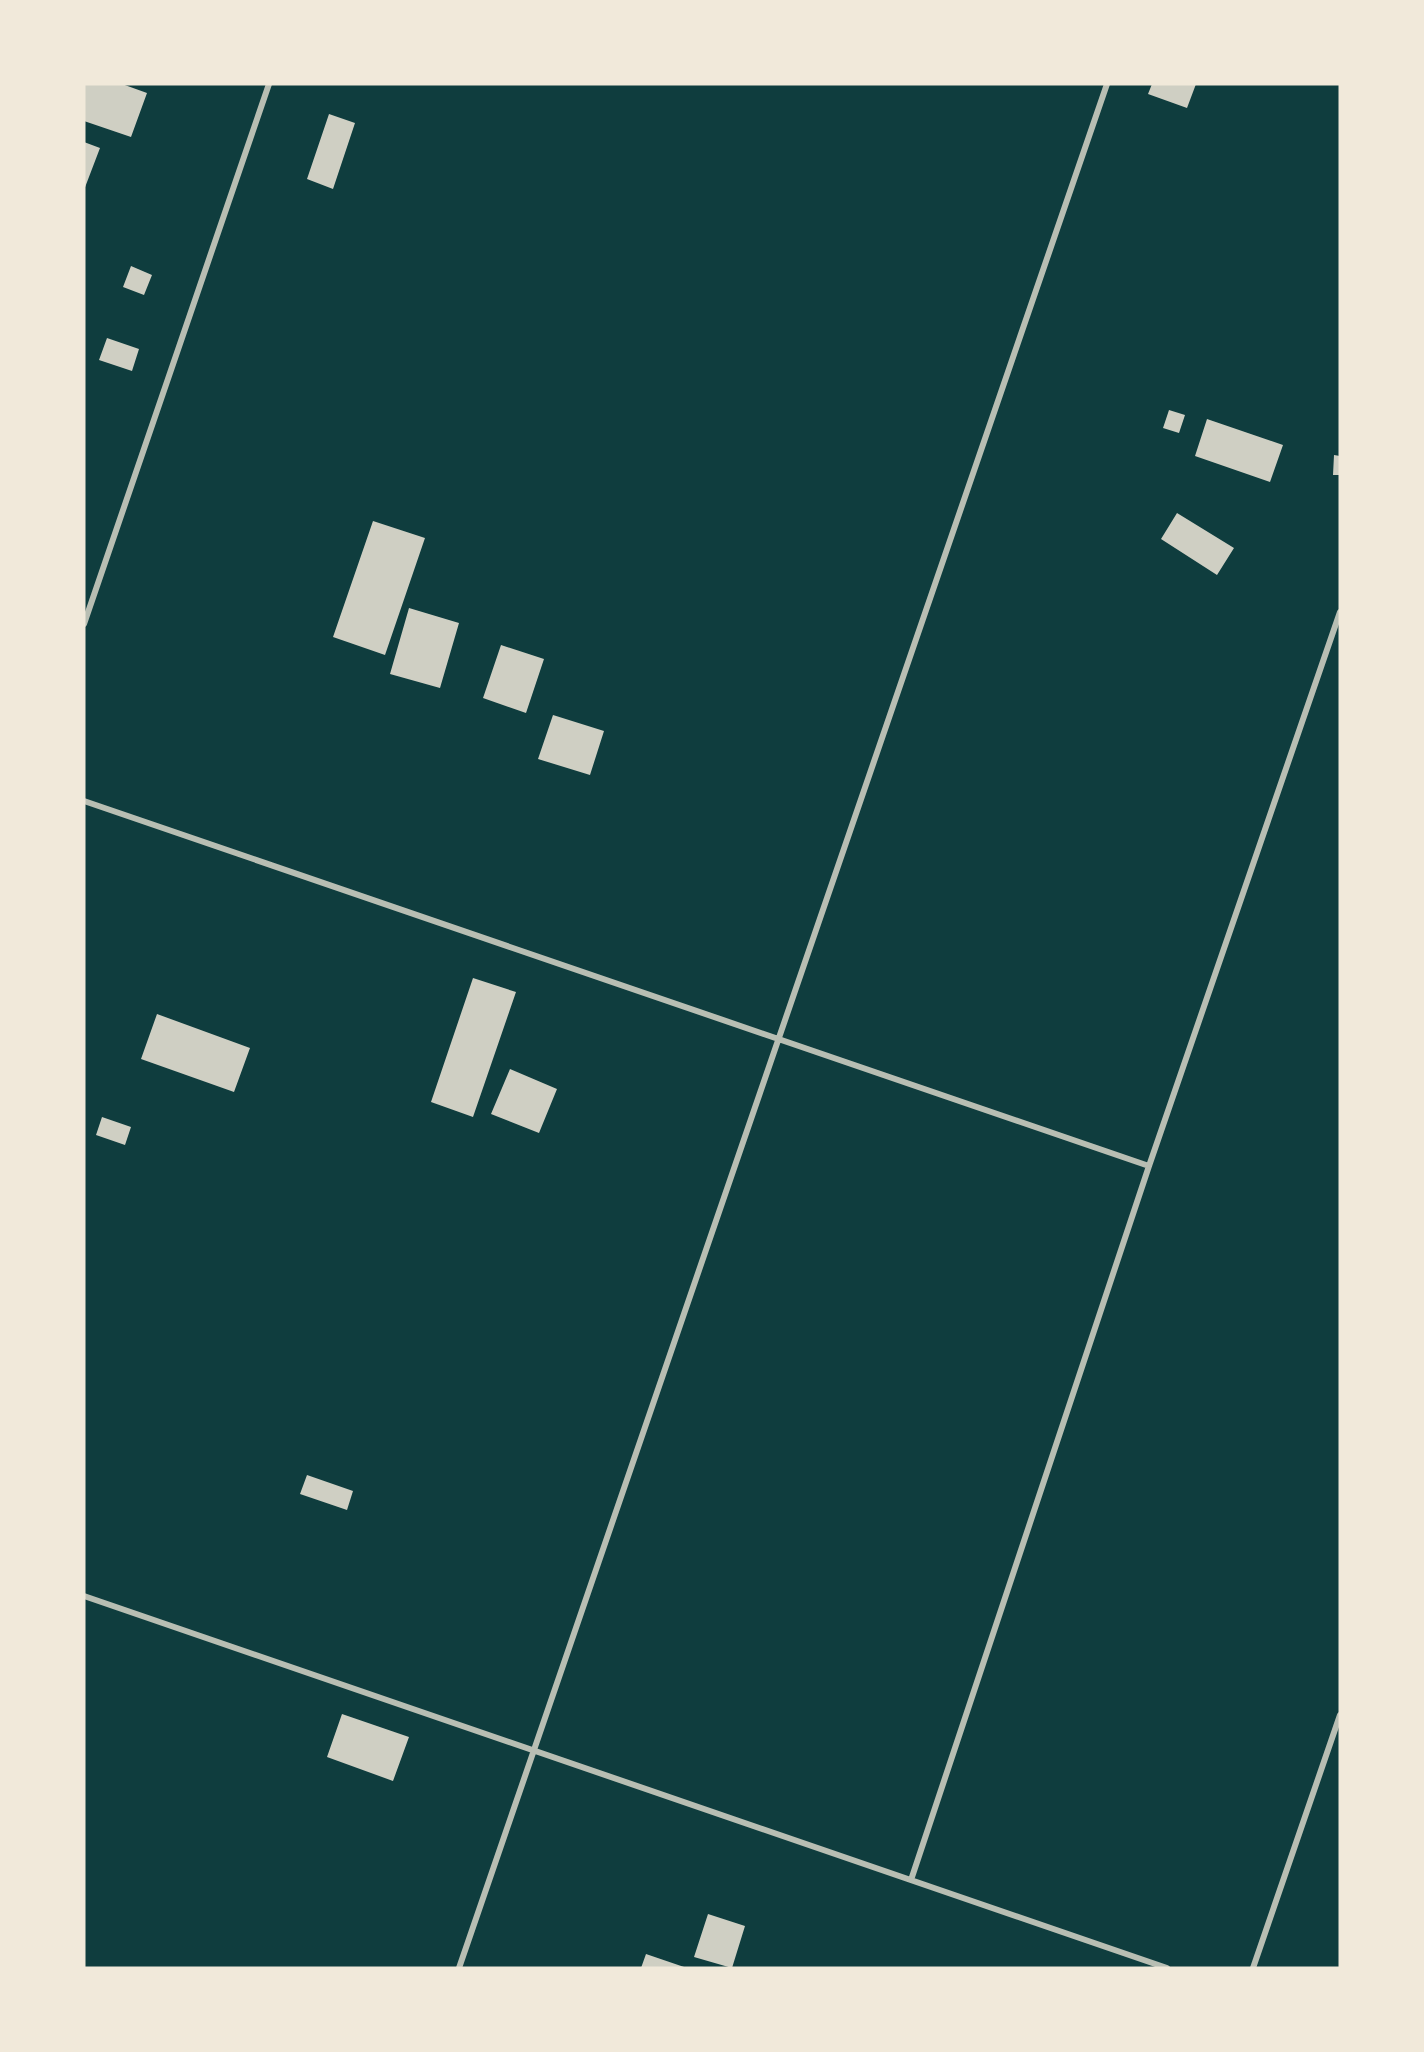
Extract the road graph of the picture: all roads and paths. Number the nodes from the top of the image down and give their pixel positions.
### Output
1 (269, 84) edge
2 (1107, 84) edge
3 (1340, 612) edge
4 (84, 624) edge
5 (84, 801) edge
6 (778, 1039) junction
7 (1149, 1166) junction
8 (84, 1596) edge
9 (1340, 1715) edge
10 (534, 1750) junction
11 (910, 1880) junction
12 (459, 1968) edge
13 (1167, 1968) edge
14 (1253, 1968) edge

1 - 4 street
2 - 6 street
3 - 7 street
5 - 6 street
6 - 7 street
6 - 10 street
7 - 11 street
8 - 10 street
9 - 14 street
10 - 11 street
10 - 12 street
11 - 13 street

